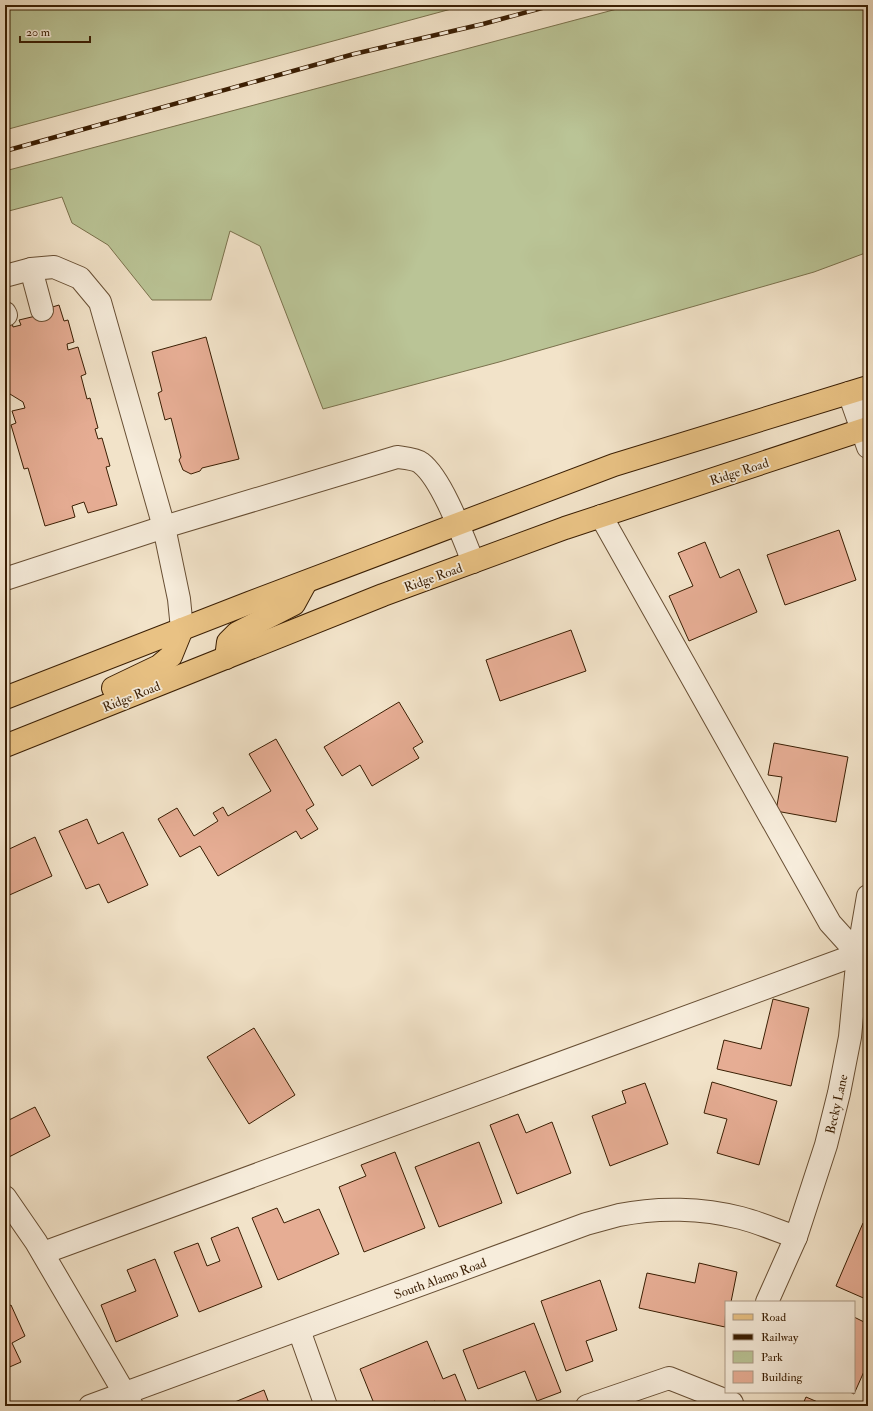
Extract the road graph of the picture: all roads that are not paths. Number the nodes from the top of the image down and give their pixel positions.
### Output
1 (31, 269) junction
2 (5, 276) edge
3 (42, 310) dead end
4 (859, 390) edge
5 (866, 435) edge
6 (601, 516) junction
7 (458, 525) junction
8 (164, 527) junction
9 (473, 562) junction
10 (5, 579) edge
11 (306, 582) junction
12 (182, 629) junction
13 (226, 658) junction
14 (5, 698) edge
15 (92, 712) junction
16 (5, 746) edge
17 (868, 896) edge
18 (858, 954) junction
19 (5, 1197) edge
20 (796, 1237) junction
21 (42, 1253) junction
22 (767, 1301) edge
23 (299, 1330) junction
24 (129, 1400) edge
25 (733, 1400) edge
26 (90, 1406) edge
27 (326, 1406) edge
28 (587, 1406) edge

1 - 2 street
1 - 3 street
1 - 8 street
4 - 5 street
4 - 7 main road
5 - 6 main road, Ridge Road
6 - 9 main road, Ridge Road
6 - 18 street
7 - 8 street
7 - 9 street
7 - 11 main road
8 - 10 street
8 - 12 street
9 - 13 main road, Ridge Road
11 - 12 main road
11 - 13 main road
12 - 14 main road
12 - 15 main road
13 - 15 main road, Ridge Road
15 - 16 main road, Ridge Road
17 - 18 street, Becky Lane
18 - 20 street, Becky Lane
18 - 21 street
19 - 21 street
20 - 22 street, Becky Lane
20 - 23 street, South Alamo Road
21 - 24 street
23 - 24 street, South Alamo Road
23 - 27 street
24 - 26 street, South Alamo Road
25 - 28 street

